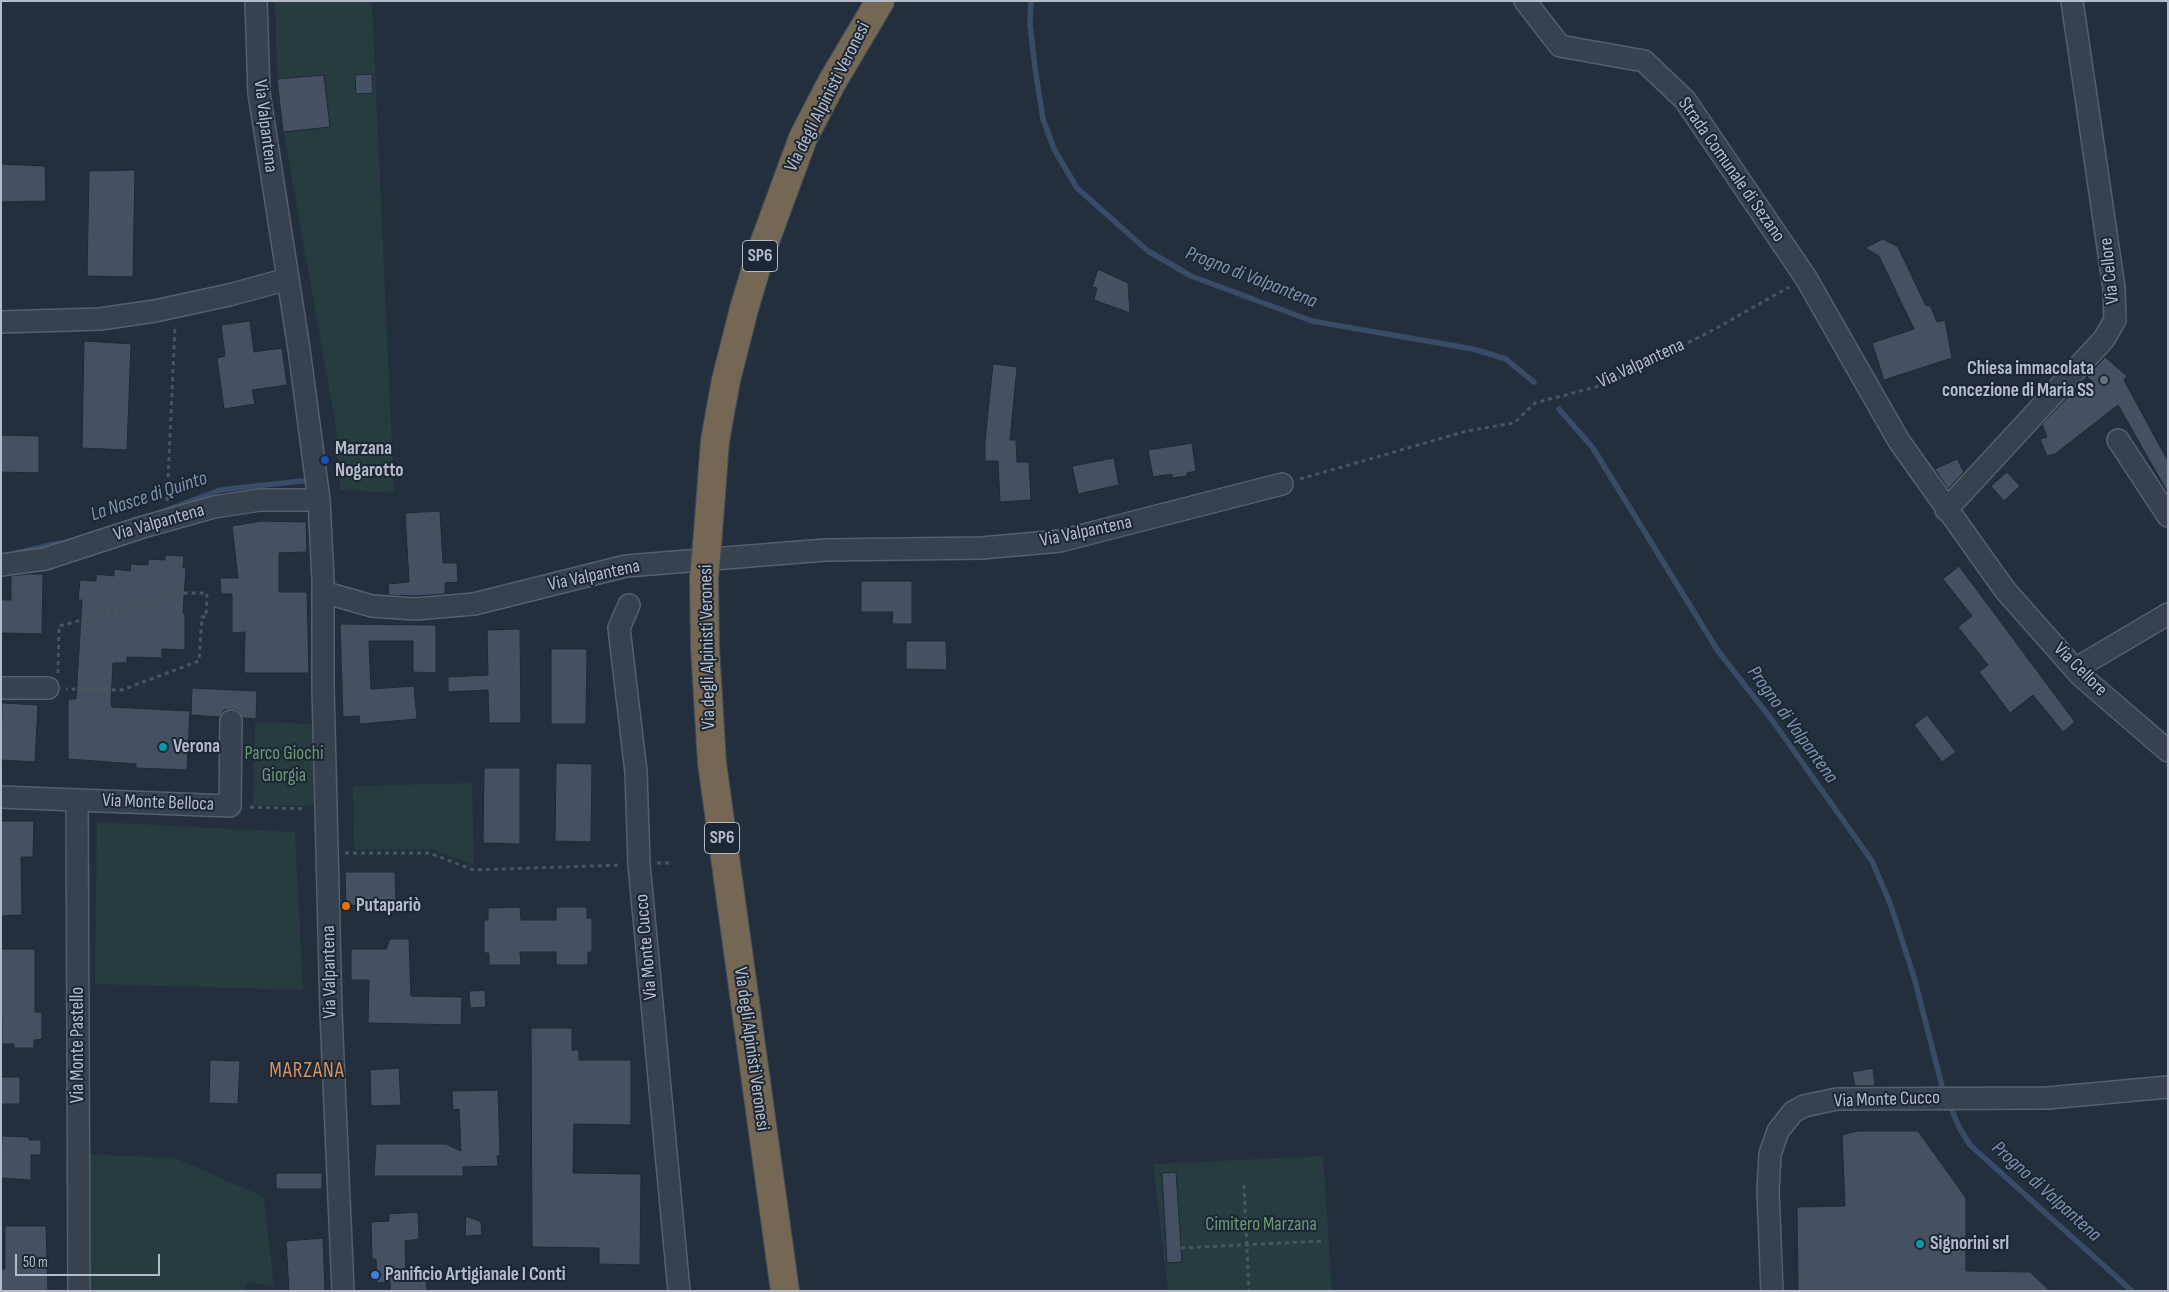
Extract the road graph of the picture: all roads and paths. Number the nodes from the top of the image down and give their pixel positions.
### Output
1 (256, 1) edge
2 (880, 1) edge
3 (1525, 1) edge
4 (2072, 1) edge
5 (1806, 278) junction
6 (288, 279) junction
7 (167, 308) junction
8 (1, 322) edge
9 (2118, 440) dead end
10 (1282, 484) joint
11 (319, 500) junction
12 (163, 506) dead end
13 (1946, 510) junction
14 (2168, 516) edge
15 (1, 565) edge
16 (323, 592) junction
17 (629, 605) dead end
18 (2168, 614) edge
19 (2075, 669) junction
20 (1, 688) edge
21 (52, 688) junction
22 (231, 721) dead end
23 (2168, 751) edge
24 (1, 797) edge
25 (76, 800) junction
26 (230, 806) junction
27 (326, 810) junction
28 (327, 853) junction
29 (671, 863) dead end
30 (639, 864) junction
31 (2168, 1087) edge
32 (1244, 1185) dead end
33 (1324, 1240) dead end
34 (1246, 1244) junction
35 (1182, 1248) dead end
36 (79, 1291) edge
37 (343, 1291) edge
38 (680, 1291) edge
39 (785, 1291) edge
40 (1249, 1291) edge
41 (1772, 1291) edge

1 - 6 street, Via Valpantena
2 - 39 highway, Via degli Alpinisti Veronesi / SP6, bridge
3 - 5 street, Strada Comunale di Sezano
4 - 13 street, Via Cellore
5 - 10 path, Via Valpantena
5 - 13 street, Via Cellore
6 - 7 street
6 - 11 street, Via Valpantena
7 - 8 street
7 - 12 path
9 - 14 street
10 - 16 street, Via Valpantena
11 - 15 street, Via Valpantena
11 - 16 street, Via Valpantena
13 - 19 street, Via Cellore
16 - 27 street, Via Valpantena
17 - 30 street, Via Monte Cucco
18 - 19 street
19 - 23 street, Via Cellore
20 - 21 street
21 - 21 path
22 - 26 street, Via Monte Belloca
24 - 25 street, Via Monte Belloca
25 - 26 street, Via Monte Belloca
25 - 36 street, Via Monte Pastello
26 - 27 path
27 - 28 street, Via Valpantena
28 - 30 path
28 - 37 street, Via Valpantena
29 - 30 path
30 - 38 street, Via Monte Cucco
31 - 41 street, Via Monte Cucco
32 - 34 path
33 - 34 path
34 - 35 path
34 - 40 path

